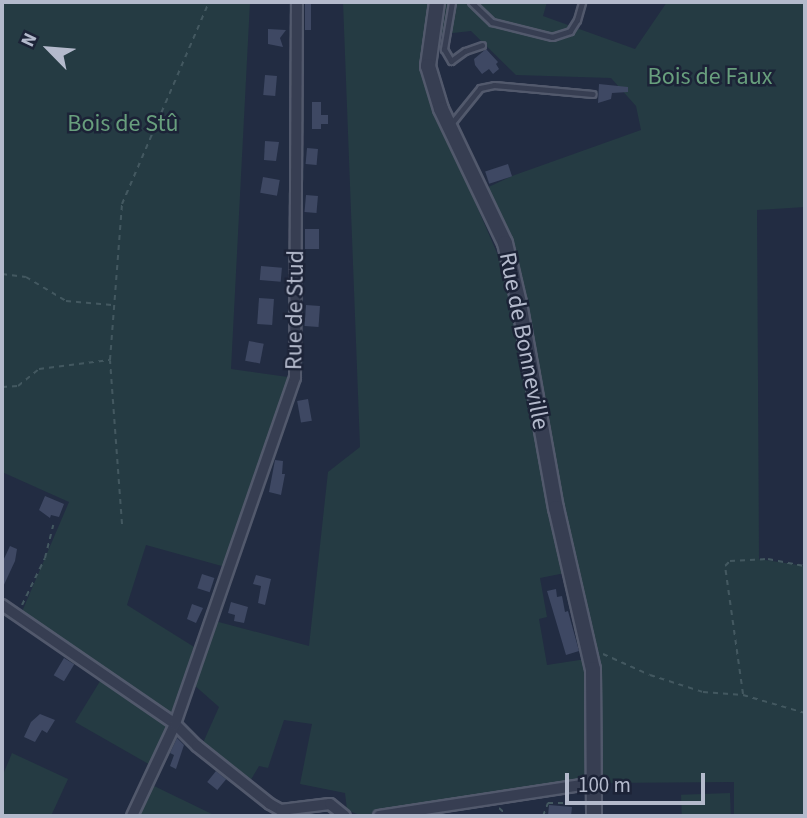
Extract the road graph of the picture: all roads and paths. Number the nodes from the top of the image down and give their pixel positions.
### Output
1 (209, 2) edge
2 (297, 2) edge
3 (437, 2) edge
4 (452, 2) edge
5 (471, 2) edge
6 (582, 2) edge
7 (482, 45) dead end
8 (593, 94) dead end
9 (449, 127) junction
10 (2, 274) edge
11 (112, 305) junction
12 (110, 360) junction
13 (2, 387) edge
14 (122, 524) dead end
15 (53, 525) dead end
16 (805, 566) edge
17 (2, 605) edge
18 (18, 615) junction
19 (589, 650) junction
20 (743, 695) junction
21 (805, 713) edge
22 (175, 724) junction
23 (594, 782) junction
24 (594, 810) edge
25 (132, 816) edge
26 (345, 816) edge
27 (379, 816) edge
28 (543, 816) edge

1 - 11 path
2 - 22 street, Rue de Stud
3 - 9 street, Rue de Bonneville
4 - 7 lane
5 - 6 lane
8 - 9 lane
9 - 19 street, Rue de Bonneville
10 - 11 path
11 - 12 path
12 - 13 path
12 - 14 path
15 - 18 path
16 - 20 path
17 - 18 street
18 - 22 street
19 - 20 path
19 - 23 street, Rue de Bonneville
20 - 21 path
22 - 25 street, Rue de Stud
22 - 26 street
23 - 24 street, Rue de Bonneville
23 - 27 street
24 - 28 path

